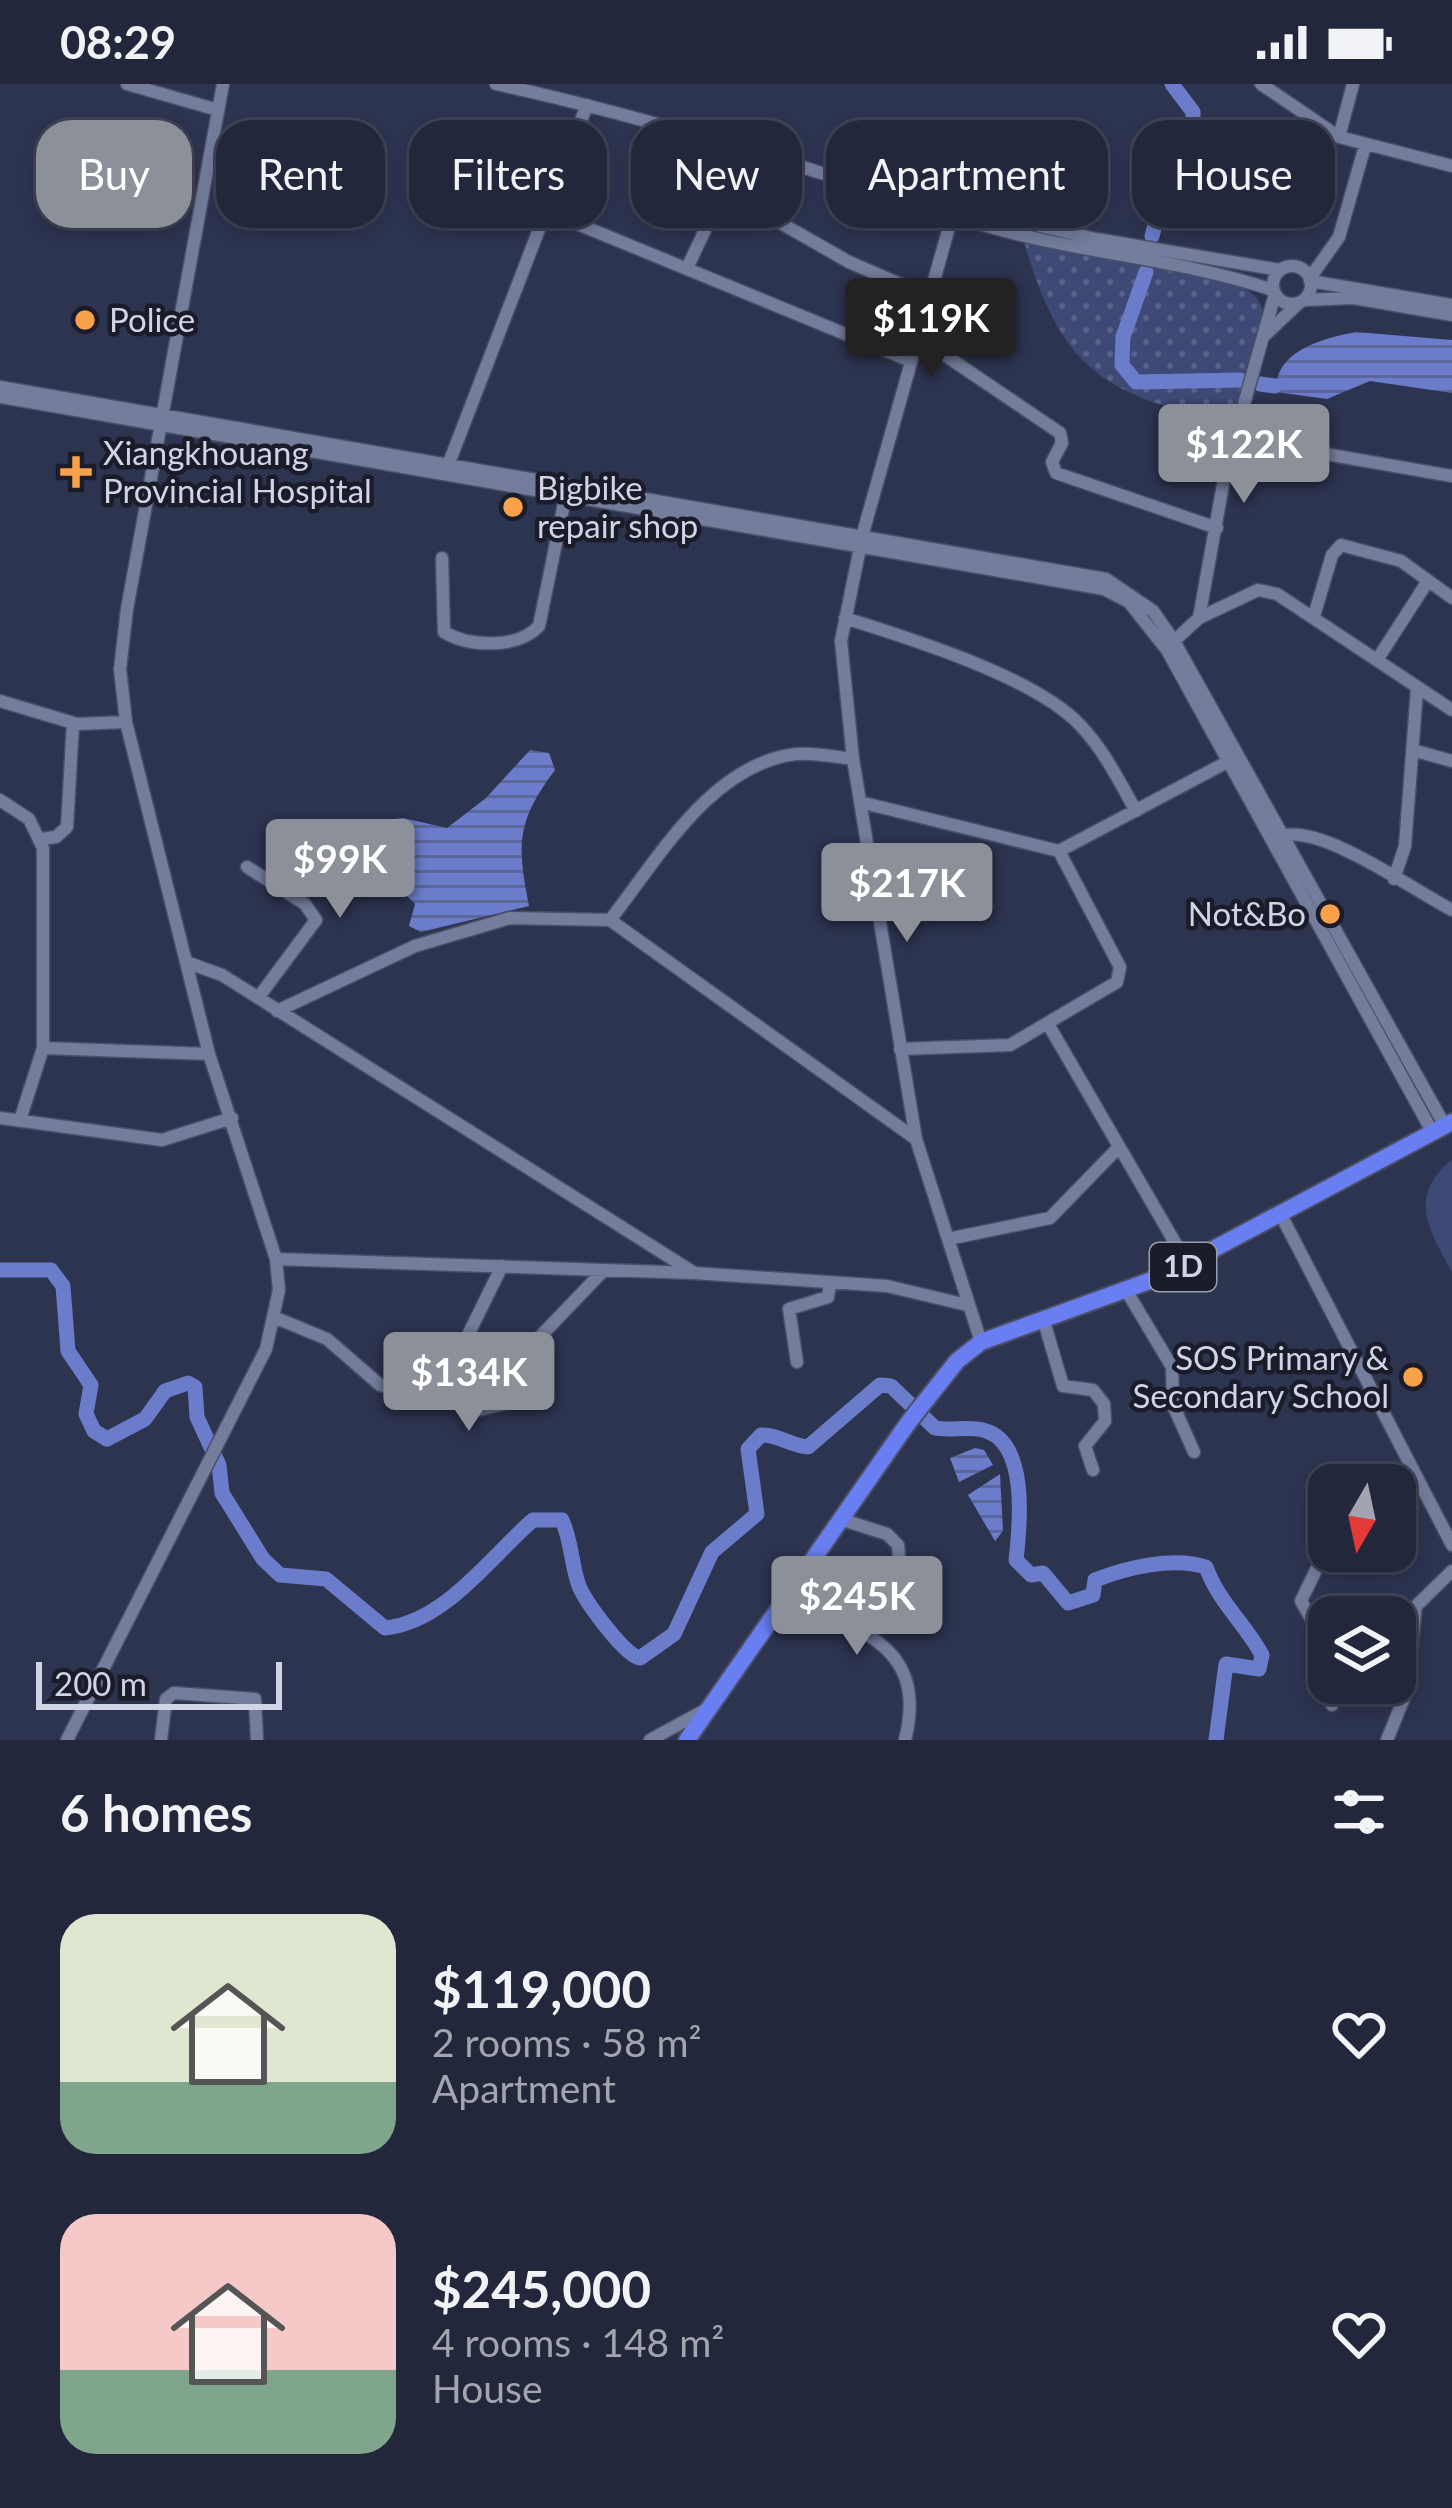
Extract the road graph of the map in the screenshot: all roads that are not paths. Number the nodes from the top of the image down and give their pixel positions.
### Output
1 (127, 84) edge
2 (223, 84) edge
3 (496, 84) edge
4 (1261, 84) edge
5 (1353, 84) edge
6 (586, 105) junction
7 (218, 110) junction
8 (580, 120) edge
9 (639, 120) edge
10 (1339, 137) junction
11 (1365, 146) junction
12 (1452, 166) edge
13 (540, 228) edge
14 (588, 228) edge
15 (706, 228) edge
16 (790, 228) edge
17 (949, 228) edge
18 (1007, 228) edge
19 (1051, 228) edge
20 (1336, 245) junction
21 (688, 266) junction
22 (1286, 268) junction
23 (1310, 279) junction
24 (1274, 292) junction
25 (929, 297) junction
26 (1302, 302) junction
27 (1452, 305) edge
28 (1452, 315) edge
29 (918, 337) junction
30 (1263, 337) junction
31 (911, 361) junction
32 (0, 387) edge
33 (0, 397) edge
34 (160, 419) junction
35 (1234, 438) junction
36 (447, 468) junction
37 (1452, 476) edge
38 (566, 494) junction
39 (1216, 528) junction
40 (862, 538) junction
41 (442, 557) dead end
42 (1426, 584) junction
43 (1452, 598) edge
44 (1313, 616) junction
45 (845, 618) junction
46 (1199, 618) junction
47 (1174, 641) junction
48 (1377, 661) junction
49 (1418, 689) junction
50 (0, 700) edge
51 (1452, 710) edge
52 (126, 722) junction
53 (74, 723) junction
54 (1416, 751) junction
55 (853, 760) junction
56 (1233, 760) junction
57 (1452, 761) edge
58 (0, 800) edge
59 (860, 802) junction
60 (1136, 811) junction
61 (1282, 836) junction
62 (40, 839) junction
63 (1058, 851) junction
64 (248, 866) dead end
65 (1394, 879) junction
66 (1452, 910) edge
67 (610, 920) junction
68 (186, 962) junction
69 (258, 998) junction
70 (277, 1011) junction
71 (1048, 1024) junction
72 (43, 1048) junction
73 (900, 1049) junction
74 (209, 1054) junction
75 (0, 1118) edge
76 (232, 1118) junction
77 (20, 1120) junction
78 (1443, 1127) edge
79 (916, 1139) junction
80 (1118, 1148) junction
81 (1281, 1214) junction
82 (948, 1240) junction
83 (277, 1259) junction
84 (1188, 1265) junction
85 (502, 1266) junction
86 (604, 1270) junction
87 (694, 1273) junction
88 (830, 1283) junction
89 (1126, 1290) junction
90 (968, 1305) junction
91 (275, 1318) junction
92 (1043, 1318) junction
93 (981, 1342) junction
94 (797, 1362) dead end
95 (439, 1394) junction
96 (1194, 1452) dead end
97 (1409, 1464) edge
98 (1093, 1470) dead end
99 (1416, 1478) edge
100 (840, 1519) junction
101 (1452, 1546) edge
102 (1452, 1570) edge
103 (1315, 1572) edge
104 (919, 1585) dead end
105 (788, 1595) junction
106 (1308, 1613) edge
107 (711, 1707) junction
108 (67, 1740) edge
109 (161, 1740) edge
110 (257, 1740) edge
111 (650, 1740) edge
112 (687, 1740) edge
113 (905, 1740) edge
114 (1388, 1740) edge

1 - 7 street
2 - 7 street
3 - 6 street
4 - 10 street
5 - 10 street
6 - 8 street
6 - 9 street
7 - 34 street
10 - 11 street
11 - 12 street
11 - 20 street
13 - 36 street
14 - 21 street
15 - 21 street
16 - 25 street
17 - 25 street
18 - 24 street
19 - 22 street
20 - 22 street
20 - 23 street
21 - 31 street
22 - 23 street
22 - 24 street
23 - 26 street
23 - 27 street
24 - 26 street
24 - 30 street
25 - 29 street
26 - 28 street
26 - 30 street
29 - 31 street
29 - 39 street
30 - 35 street
31 - 40 street
32 - 34 street
33 - 34 street
34 - 36 street
34 - 52 street
35 - 37 street
35 - 39 street
36 - 38 street
36 - 40 street
38 - 40 street
38 - 41 street
39 - 46 street
40 - 45 street
40 - 47 street
40 - 56 street
42 - 43 street
42 - 44 street
42 - 48 street
44 - 46 street
44 - 48 street
45 - 55 street
45 - 60 street
46 - 47 street
47 - 56 street
48 - 49 street
49 - 51 street
49 - 54 street
50 - 53 street
52 - 53 street
52 - 68 street
53 - 62 street
54 - 57 street
54 - 65 street
55 - 59 street
55 - 67 street
56 - 60 street
56 - 61 street
56 - 78 street
58 - 62 street
59 - 63 street
59 - 73 street
60 - 63 street
61 - 65 street
61 - 78 street
62 - 72 street
63 - 71 street
64 - 69 street
65 - 66 street
67 - 70 street
67 - 79 street
68 - 69 street
68 - 74 street
69 - 70 street
70 - 87 street
71 - 73 street
71 - 80 street
72 - 74 street
72 - 77 street
73 - 79 street
74 - 76 street
75 - 77 street
76 - 77 street
76 - 83 street
78 - 81 highway, 1D
79 - 82 street
80 - 82 street
80 - 84 street
81 - 84 highway, 1D
81 - 97 street
82 - 90 street
83 - 85 street
83 - 91 street
84 - 89 highway, 1D
85 - 86 street
85 - 95 street
86 - 87 street
86 - 95 street
87 - 88 street
88 - 90 street
88 - 94 street
89 - 92 highway, 1D
89 - 96 street
90 - 93 street
91 - 95 street
91 - 108 street
92 - 93 highway, 1D
92 - 98 street
93 - 100 highway, 1D
99 - 101 street
100 - 104 street
100 - 105 highway, 1D
102 - 114 street
103 - 106 street
105 - 107 highway, 1D
105 - 113 street
107 - 111 street
107 - 112 highway, 1D
109 - 110 street

